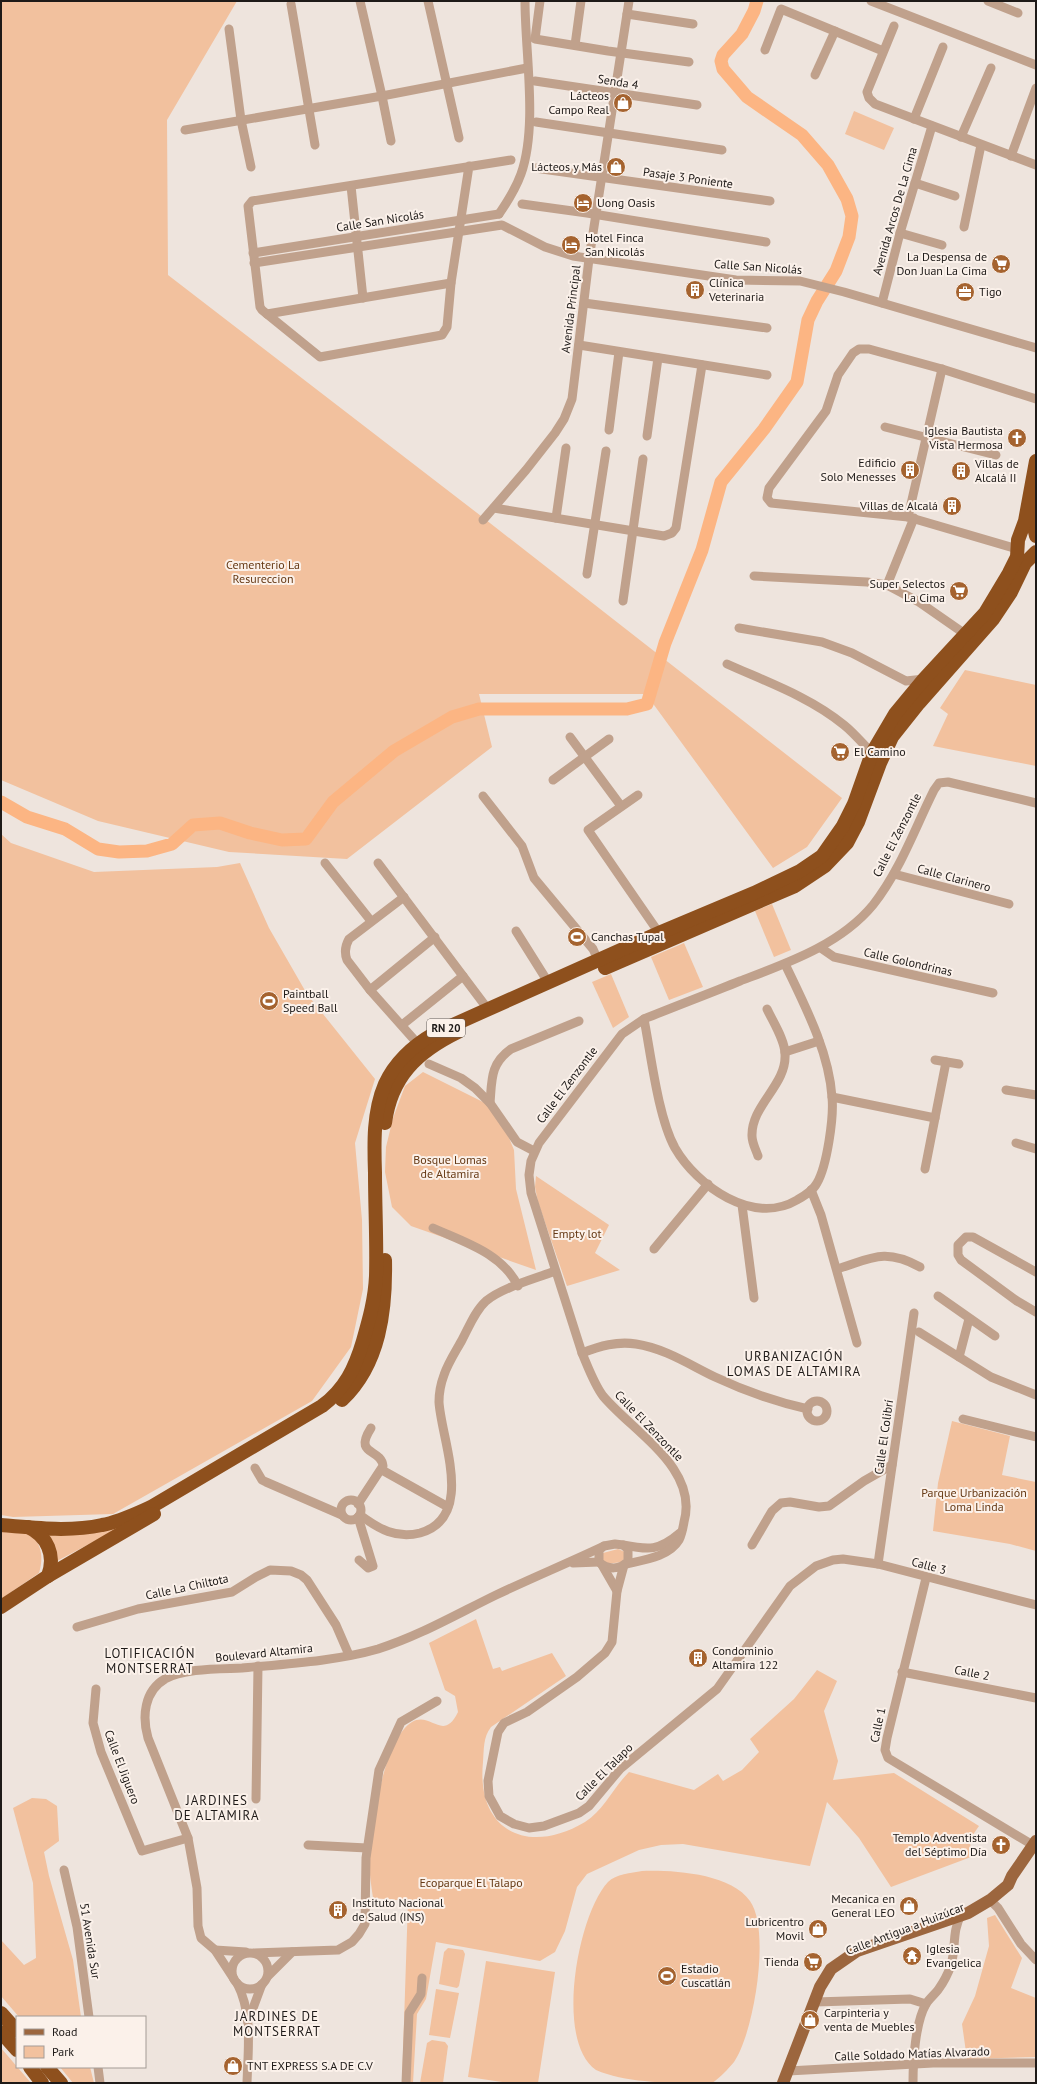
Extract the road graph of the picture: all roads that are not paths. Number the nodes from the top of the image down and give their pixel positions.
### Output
1 (360, 1) edge
2 (428, 1) edge
3 (525, 1) edge
4 (540, 1) edge
5 (581, 1) edge
6 (629, 1) edge
7 (871, 1) edge
8 (988, 1) edge
9 (291, 4) dead end
10 (1018, 13) dead end
11 (627, 14) junction
12 (693, 24) dead end
13 (894, 26) dead end
14 (229, 29) dead end
15 (835, 31) junction
16 (575, 45) junction
17 (943, 47) dead end
18 (765, 50) dead end
19 (883, 51) junction
20 (621, 53) junction
21 (689, 62) dead end
22 (1036, 65) edge
23 (527, 68) junction
24 (991, 68) dead end
25 (815, 75) dead end
26 (535, 81) dead end
27 (446, 84) junction
28 (1036, 88) edge
29 (614, 93) junction
30 (382, 96) junction
31 (697, 105) dead end
32 (309, 108) junction
33 (914, 119) junction
34 (241, 120) junction
35 (536, 122) dead end
36 (932, 126) junction
37 (185, 130) dead end
38 (608, 133) junction
39 (961, 137) junction
40 (459, 138) dead end
41 (391, 142) dead end
42 (315, 145) dead end
43 (981, 145) junction
44 (722, 150) dead end
45 (1011, 156) junction
46 (512, 160) dead end
47 (1036, 165) edge
48 (469, 166) junction
49 (250, 167) dead end
50 (535, 168) dead end
51 (602, 178) junction
52 (915, 183) junction
53 (351, 186) junction
54 (955, 196) dead end
55 (770, 201) dead end
56 (522, 204) dead end
57 (499, 214) junction
58 (596, 214) junction
59 (460, 220) junction
60 (502, 225) junction
61 (964, 228) dead end
62 (459, 230) junction
63 (900, 232) junction
64 (358, 242) junction
65 (766, 242) dead end
66 (942, 245) dead end
67 (253, 253) junction
68 (589, 260) junction
69 (254, 264) junction
70 (452, 283) junction
71 (363, 298) junction
72 (584, 303) junction
73 (882, 303) junction
74 (267, 314) junction
75 (767, 328) dead end
76 (579, 345) junction
77 (1036, 348) edge
78 (619, 352) junction
79 (658, 358) junction
80 (702, 365) junction
81 (942, 368) junction
82 (767, 375) dead end
83 (1036, 399) edge
84 (885, 427) dead end
85 (609, 430) dead end
86 (647, 436) dead end
87 (927, 437) junction
88 (566, 448) dead end
89 (606, 451) dead end
90 (996, 455) dead end
91 (643, 459) dead end
92 (1036, 461) edge
93 (1036, 506) edge
94 (494, 508) junction
95 (556, 518) junction
96 (911, 518) junction
97 (482, 520) dead end
98 (595, 525) junction
99 (634, 531) junction
100 (1020, 535) junction
101 (1036, 535) edge
102 (1017, 549) junction
103 (1036, 554) edge
104 (587, 574) dead end
105 (754, 576) dead end
106 (887, 585) junction
107 (623, 601) dead end
108 (739, 628) dead end
109 (965, 634) junction
110 (727, 664) dead end
111 (924, 679) junction
112 (906, 681) junction
113 (902, 704) junction
114 (570, 736) dead end
115 (609, 739) dead end
116 (872, 753) junction
117 (585, 757) junction
118 (553, 780) dead end
119 (638, 795) dead end
120 (483, 796) dead end
121 (1036, 803) edge
122 (621, 806) junction
123 (325, 863) dead end
124 (378, 863) dead end
125 (894, 874) junction
126 (404, 897) junction
127 (1009, 904) dead end
128 (371, 921) junction
129 (516, 931) dead end
130 (659, 933) junction
131 (434, 937) junction
132 (821, 948) junction
133 (598, 960) junction
134 (785, 964) junction
135 (463, 976) junction
136 (548, 982) junction
137 (370, 990) junction
138 (993, 993) dead end
139 (487, 1008) junction
140 (767, 1009) dead end
141 (644, 1019) junction
142 (579, 1021) dead end
143 (402, 1025) junction
144 (819, 1042) junction
145 (418, 1044) junction
146 (785, 1052) junction
147 (935, 1060) dead end
148 (946, 1062) junction
149 (429, 1064) dead end
150 (959, 1064) dead end
151 (1006, 1090) dead end
152 (1036, 1095) edge
153 (832, 1097) junction
154 (490, 1103) junction
155 (935, 1118) junction
156 (1016, 1143) dead end
157 (1036, 1149) edge
158 (534, 1151) junction
159 (758, 1156) dead end
160 (925, 1169) dead end
161 (708, 1184) junction
162 (811, 1190) junction
163 (742, 1205) junction
164 (433, 1228) dead end
165 (654, 1250) dead end
166 (920, 1267) dead end
167 (836, 1269) junction
168 (555, 1271) junction
169 (1036, 1272) edge
170 (518, 1286) junction
171 (938, 1296) dead end
172 (754, 1298) dead end
173 (1036, 1312) edge
174 (914, 1313) dead end
175 (969, 1319) junction
176 (919, 1332) dead end
177 (995, 1336) dead end
178 (857, 1343) dead end
179 (582, 1353) junction
180 (959, 1357) junction
181 (1036, 1395) edge
182 (808, 1409) dead end
183 (962, 1418) dead end
184 (371, 1428) dead end
185 (1036, 1437) edge
186 (892, 1465) junction
187 (255, 1468) dead end
188 (382, 1470) junction
189 (358, 1504) junction
190 (448, 1507) junction
191 (342, 1515) junction
192 (359, 1516) junction
193 (1, 1525) edge
194 (28, 1527) junction
195 (682, 1530) junction
196 (752, 1544) dead end
197 (623, 1545) junction
198 (604, 1546) junction
199 (359, 1560) dead end
200 (570, 1563) junction
201 (600, 1564) junction
202 (878, 1564) junction
203 (625, 1565) junction
204 (816, 1566) joint
205 (48, 1576) junction
206 (926, 1578) junction
207 (617, 1591) junction
208 (1036, 1605) edge
209 (1, 1607) edge
210 (77, 1627) dead end
211 (349, 1655) junction
212 (258, 1666) junction
213 (902, 1672) junction
214 (96, 1689) dead end
215 (1036, 1698) edge
216 (437, 1701) dead end
217 (256, 1799) dead end
218 (188, 1838) junction
219 (308, 1845) dead end
220 (1035, 1845) edge
221 (367, 1848) junction
222 (64, 1870) dead end
223 (1012, 1876) junction
224 (994, 1904) junction
225 (961, 1915) junction
226 (941, 1922) junction
227 (954, 1942) junction
228 (215, 1950) junction
229 (292, 1952) junction
230 (252, 1953) junction
231 (1036, 1960) edge
232 (268, 1976) junction
233 (422, 1978) dead end
234 (236, 1981) junction
235 (262, 1984) junction
236 (815, 2002) junction
237 (926, 2004) junction
238 (1, 2013) edge
239 (89, 2016) edge
240 (248, 2023) junction
241 (16, 2030) edge
242 (1, 2032) edge
243 (16, 2049) edge
244 (1036, 2063) edge
245 (913, 2065) junction
246 (31, 2068) edge
247 (42, 2068) edge
248 (48, 2068) edge
249 (98, 2068) edge
250 (788, 2071) junction
251 (42, 2083) edge
252 (53, 2083) edge
253 (61, 2083) edge
254 (100, 2083) edge
255 (247, 2083) edge
256 (406, 2083) edge
257 (776, 2083) edge
258 (783, 2083) edge
259 (914, 2083) edge

1 - 30 street
2 - 27 street
3 - 23 street
4 - 16 street
5 - 16 street
6 - 11 street, Avenida Principal
7 - 22 street
8 - 10 street
9 - 32 street
11 - 12 street
11 - 20 street, Avenida Principal
13 - 19 street
14 - 34 street
15 - 18 street
15 - 19 street
15 - 25 street
16 - 20 street
17 - 33 street
19 - 33 street
20 - 21 street
20 - 29 street, Avenida Principal
23 - 27 street
23 - 57 street
24 - 39 street
26 - 29 street, Senda 4
27 - 30 street
27 - 40 street
28 - 45 street
29 - 31 street, Senda 4
29 - 38 street, Avenida Principal
30 - 32 street
30 - 41 street
32 - 34 street
32 - 42 street
33 - 36 street
34 - 37 street
34 - 49 street
35 - 38 street
36 - 39 street
36 - 52 street, Avenida Arcos De La Cima
38 - 44 street
38 - 51 street, Avenida Principal
39 - 43 street
43 - 45 street
43 - 61 street
45 - 47 street
46 - 48 street
48 - 53 street
48 - 59 street
50 - 51 street, Pasaje 3 Poniente
51 - 55 street, Pasaje 3 Poniente
51 - 58 street, Avenida Principal
52 - 54 street
52 - 63 street, Avenida Arcos De La Cima
53 - 64 street
53 - 67 street
56 - 58 street
57 - 59 street, Calle San Nicolás
57 - 60 street
58 - 65 street
58 - 68 street, Avenida Principal
59 - 62 street
59 - 64 street, Calle San Nicolás
60 - 62 street, Calle San Nicolás
60 - 68 street, Calle San Nicolás
62 - 64 street, Calle San Nicolás
62 - 70 street
63 - 66 street
63 - 73 street, Avenida Arcos De La Cima
64 - 67 street, Calle San Nicolás
64 - 69 street, Calle San Nicolás
64 - 71 street
67 - 69 street
68 - 72 street, Avenida Principal
68 - 73 street, Calle San Nicolás
69 - 74 street
70 - 71 street
70 - 74 street
71 - 74 street
72 - 75 street
72 - 76 street, Avenida Principal
73 - 77 street, Calle San Nicolás
76 - 78 street
76 - 94 street, Avenida Principal
78 - 79 street
78 - 85 street
79 - 80 street
79 - 86 street
80 - 82 street
80 - 99 street
81 - 83 street
81 - 87 street
81 - 96 street
84 - 87 street
87 - 90 street
87 - 96 street
88 - 95 street
89 - 98 street
91 - 99 street
92 - 100 highway, RN 20
93 - 101 highway
94 - 95 street
94 - 97 street, Avenida Principal
95 - 98 street
96 - 102 street
96 - 106 street
98 - 99 street
98 - 104 street
99 - 107 street
100 - 101 highway
100 - 102 highway, RN 20
102 - 103 highway
102 - 109 highway, RN 20
103 - 205 highway, RN 20
105 - 106 street
106 - 109 street
108 - 112 street
109 - 111 highway, RN 20
110 - 116 street
111 - 112 street
111 - 113 highway, RN 20
112 - 113 street
113 - 116 highway, RN 20
114 - 117 street
115 - 117 street
116 - 130 highway, RN 20
117 - 118 street
117 - 122 street
119 - 122 street
120 - 133 street
121 - 125 street, Calle El Zenzontle
122 - 130 street
123 - 128 street
124 - 126 street
125 - 127 street, Calle Clarinero
125 - 132 street, Calle El Zenzontle
126 - 128 street
126 - 131 street
128 - 137 street
129 - 136 street
130 - 133 highway, RN 20
131 - 135 street
131 - 137 street
132 - 134 street, Calle El Zenzontle
132 - 138 street, Calle Golondrinas
133 - 136 highway, RN 20
134 - 141 street, Calle El Zenzontle
134 - 144 street
135 - 139 street
135 - 143 street
136 - 139 highway, RN 20
137 - 143 street
139 - 145 highway, RN 20
140 - 146 street
141 - 158 street, Calle El Zenzontle
141 - 161 street
142 - 154 street
143 - 145 street
144 - 146 street
144 - 153 street
145 - 194 highway, RN 20
146 - 159 street
147 - 148 street
148 - 150 street
148 - 155 street
149 - 154 street
151 - 152 street
153 - 155 street
153 - 162 street
154 - 158 street
155 - 160 street
156 - 157 street
158 - 168 street, Calle El Zenzontle
161 - 163 street
161 - 165 street
162 - 163 street
162 - 167 street
163 - 172 street
164 - 170 street
166 - 167 street
167 - 178 street
168 - 170 street
168 - 179 street, Calle El Zenzontle
169 - 173 street
170 - 190 street
171 - 175 street
174 - 186 street, Calle El Colibrí
175 - 177 street
175 - 180 street
176 - 180 street
179 - 182 street
179 - 195 street, Calle El Zenzontle
180 - 181 street
183 - 185 street
184 - 188 street
186 - 196 street
186 - 202 street, Calle El Colibrí
187 - 191 street
188 - 189 street
188 - 190 street
189 - 191 street
189 - 192 street
190 - 192 street
191 - 192 street
192 - 199 street
193 - 194 highway, RN 20
194 - 205 highway
195 - 197 street
195 - 203 street, Calle El Zenzontle
197 - 198 street
197 - 203 street
198 - 200 street, Boulevard Altamira
198 - 201 street
200 - 201 street, Boulevard Altamira
200 - 211 street, Boulevard Altamira
201 - 203 street
201 - 207 street
202 - 204 street, Calle 3
202 - 206 street, Calle 3
203 - 207 street, Calle El Talapo
204 - 207 street, Calle El Talapo
205 - 209 highway, RN 20
206 - 208 street, Calle 3
206 - 213 street, Calle 1
210 - 211 street, Calle La Chiltota
211 - 212 street, Boulevard Altamira
212 - 217 street
212 - 218 street, Boulevard Altamira
213 - 215 street, Calle 2
213 - 220 street, Calle 1
214 - 218 street, Calle El Jiguero
216 - 221 street
218 - 228 street, Boulevard Altamira
219 - 221 street
220 - 223 main road, Calle Antigua a Huizúcar
221 - 229 street
222 - 239 street, 51 Avenida Sur
223 - 224 main road, Calle Antigua a Huizúcar
223 - 257 main road, Calle Antigua a Huizúcar
224 - 225 main road, Calle Antigua a Huizúcar
224 - 231 street
225 - 226 main road, Calle Antigua a Huizúcar
225 - 227 street
226 - 227 street
226 - 236 main road, Calle Antigua a Huizúcar
227 - 237 street
228 - 230 street
228 - 234 street, Boulevard Altamira
229 - 230 street
229 - 232 street
230 - 232 street
230 - 234 street
232 - 235 street
233 - 256 street
234 - 235 street
234 - 240 street, Boulevard Altamira
235 - 240 street, Boulevard Altamira
236 - 237 street
236 - 250 main road, Calle Antigua a Huizúcar
237 - 245 street
238 - 241 highway
240 - 255 street, Boulevard Altamira
242 - 243 highway
244 - 245 street, Calle Soldado Matías Alvarado
245 - 250 street, Calle Soldado Matías Alvarado
245 - 259 street
246 - 251 highway
247 - 252 main road
248 - 253 highway
249 - 254 street
250 - 258 main road, Calle Antigua a Huizúcar

